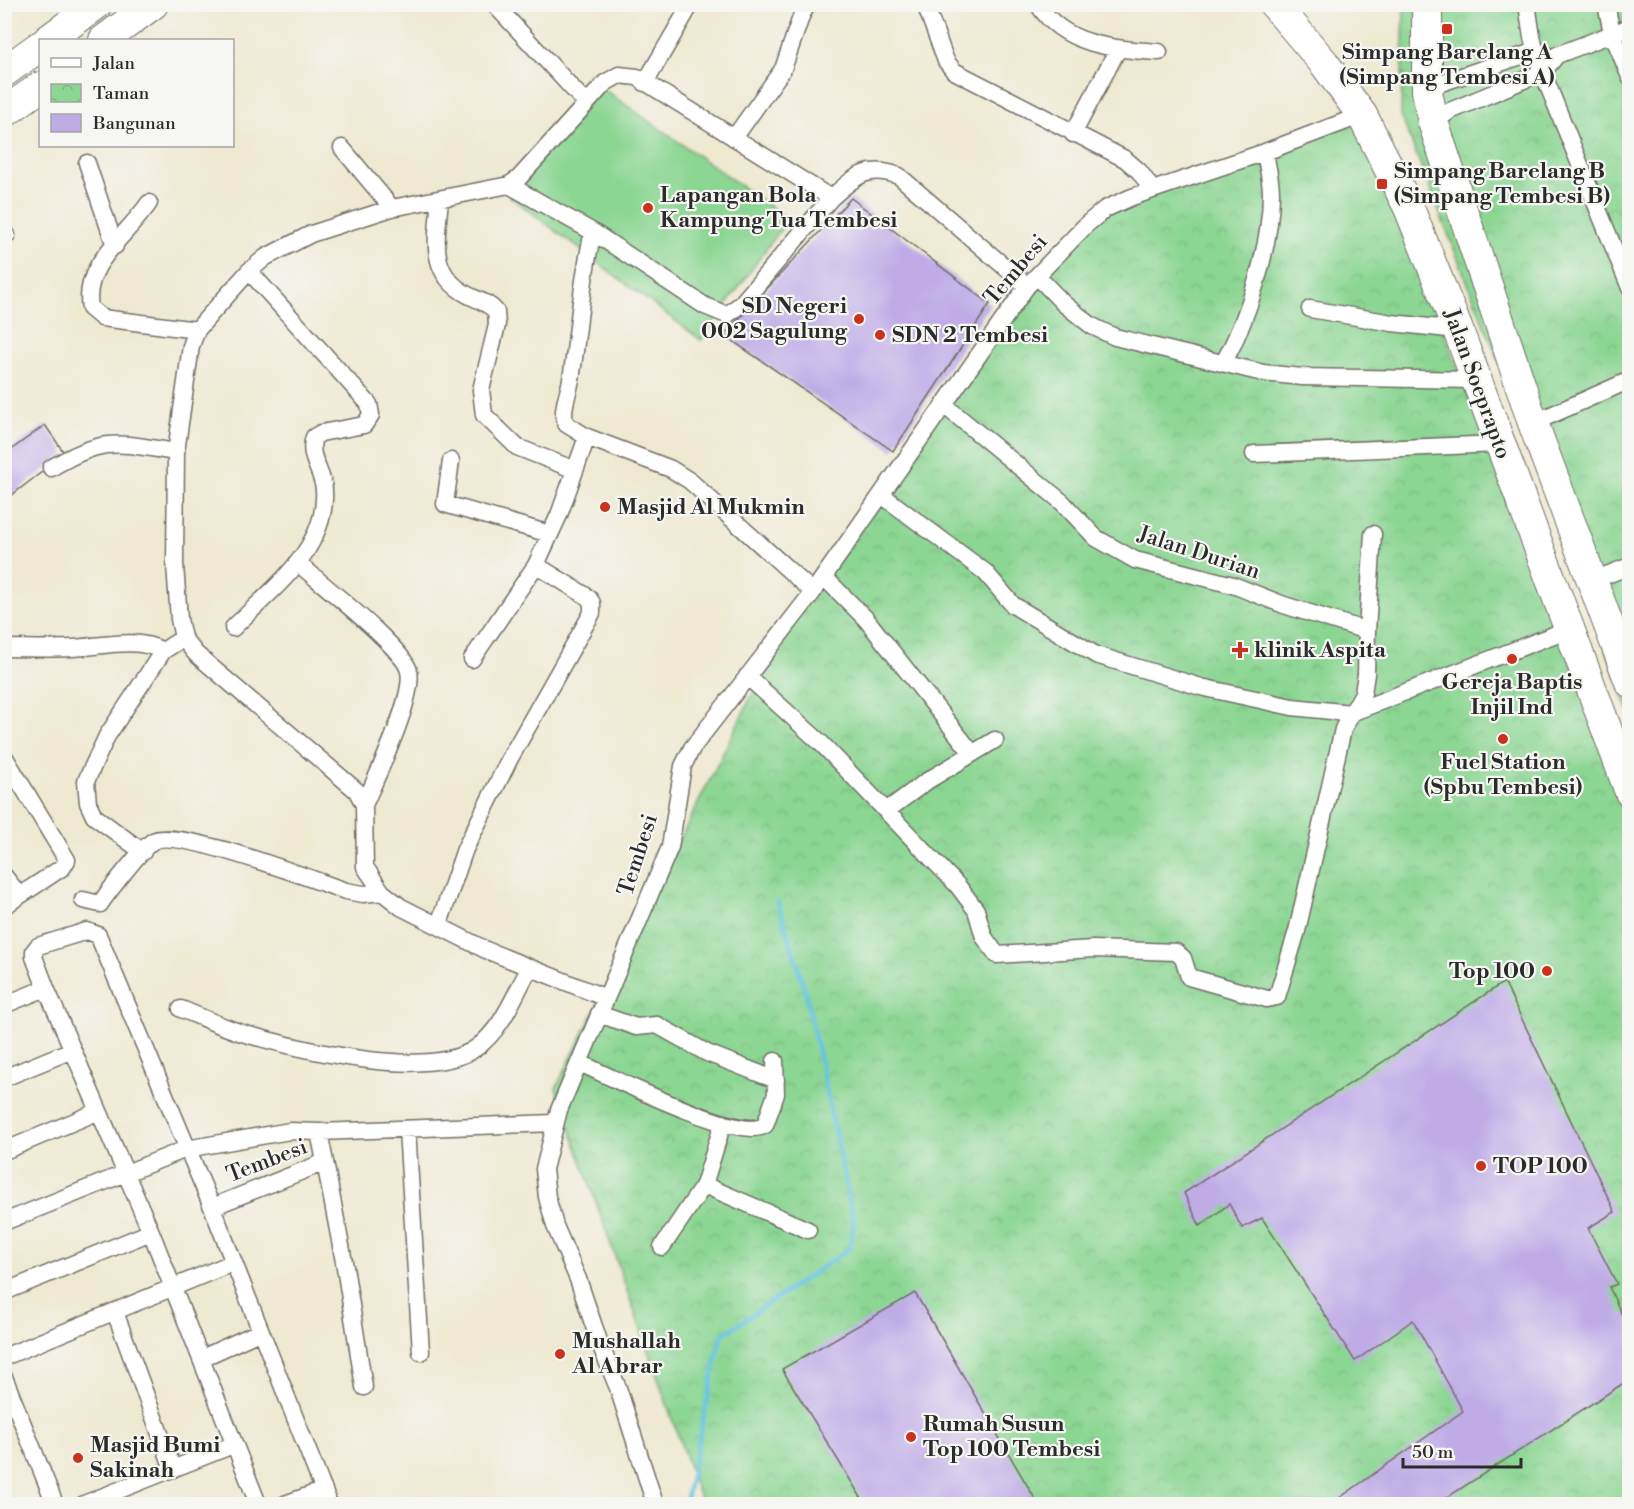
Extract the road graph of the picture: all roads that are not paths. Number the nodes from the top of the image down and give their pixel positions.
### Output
1 (97, 4) edge
2 (153, 4) edge
3 (494, 4) edge
4 (691, 4) edge
5 (808, 4) edge
6 (925, 4) edge
7 (1038, 4) edge
8 (1274, 4) edge
9 (1427, 4) edge
10 (1527, 4) edge
11 (1606, 4) edge
12 (1629, 27) edge
13 (1612, 33) junction
14 (49, 39) edge
15 (105, 39) edge
16 (39, 47) edge
17 (1118, 49) junction
18 (1536, 51) junction
19 (1159, 52) dead end
20 (1557, 55) junction
21 (4, 72) edge
22 (1543, 72) junction
23 (1629, 77) edge
24 (645, 83) junction
25 (39, 88) edge
26 (1426, 91) junction
27 (586, 104) junction
28 (4, 113) edge
29 (1362, 115) junction
30 (1433, 122) junction
31 (1073, 134) junction
32 (734, 138) junction
33 (342, 148) dead end
34 (1265, 152) junction
35 (87, 163) dead end
36 (509, 185) junction
37 (1152, 189) junction
38 (831, 198) junction
39 (440, 199) junction
40 (148, 203) dead end
41 (392, 208) junction
42 (593, 232) junction
43 (115, 246) junction
44 (249, 271) junction
45 (1032, 281) junction
46 (1629, 288) edge
47 (1310, 309) dead end
48 (197, 330) junction
49 (1458, 330) junction
50 (1224, 362) junction
51 (1476, 380) junction
52 (1629, 380) edge
53 (944, 405) junction
54 (1533, 423) junction
55 (587, 437) junction
56 (1499, 444) junction
57 (176, 452) junction
58 (1254, 454) dead end
59 (451, 462) dead end
60 (51, 468) dead end
61 (575, 470) junction
62 (883, 496) junction
63 (550, 534) junction
64 (1373, 534) dead end
65 (298, 563) junction
66 (536, 566) junction
67 (1629, 566) edge
68 (824, 577) junction
69 (1591, 581) junction
70 (813, 592) junction
71 (233, 628) dead end
72 (1569, 629) junction
73 (1367, 631) junction
74 (183, 638) junction
75 (4, 648) edge
76 (163, 651) junction
77 (471, 659) dead end
78 (747, 676) junction
79 (1629, 682) edge
80 (1351, 713) junction
81 (995, 740) dead end
82 (972, 753) junction
83 (4, 756) edge
84 (1629, 792) edge
85 (364, 805) junction
86 (886, 811) junction
87 (143, 852) junction
88 (4, 876) edge
89 (382, 892) junction
90 (19, 895) junction
91 (83, 900) dead end
92 (4, 906) edge
93 (439, 924) junction
94 (529, 969) junction
95 (45, 988) junction
96 (4, 1005) edge
97 (602, 1006) junction
98 (181, 1009) dead end
99 (72, 1050) junction
100 (775, 1061) dead end
101 (580, 1063) junction
102 (4, 1078) edge
103 (776, 1080) junction
104 (97, 1112) junction
105 (554, 1123) junction
106 (723, 1123) junction
107 (407, 1129) junction
108 (319, 1132) junction
109 (186, 1149) junction
110 (4, 1151) edge
111 (325, 1162) junction
112 (125, 1175) junction
113 (704, 1185) junction
114 (217, 1205) junction
115 (4, 1222) edge
116 (808, 1230) dead end
117 (151, 1232) junction
118 (662, 1247) dead end
119 (232, 1263) junction
120 (172, 1287) junction
121 (4, 1292) edge
122 (115, 1312) junction
123 (259, 1332) junction
124 (421, 1352) dead end
125 (4, 1357) edge
126 (202, 1358) junction
127 (4, 1377) edge
128 (364, 1387) dead end
129 (233, 1444) junction
130 (173, 1469) junction
131 (326, 1497) edge
132 (655, 1502) edge
133 (254, 1503) edge
134 (55, 1504) edge
135 (84, 1504) edge
136 (285, 1504) edge

1 - 14 highway
2 - 15 highway
3 - 27 street
4 - 24 street
5 - 32 street
6 - 31 street
7 - 17 street
8 - 29 highway, Jalan Soeprapto
9 - 26 highway, Jalan Soeprapto
10 - 18 street
11 - 13 street
12 - 13 street
13 - 20 street
13 - 23 street
16 - 21 highway
17 - 19 street
17 - 31 street
18 - 20 street
18 - 22 street
18 - 26 street
20 - 22 street
22 - 30 street
22 - 46 street
24 - 27 street
24 - 32 street
25 - 28 highway
26 - 30 highway, Jalan Soeprapto
27 - 36 street
29 - 34 street, Tembesi
29 - 49 highway, Jalan Soeprapto
30 - 54 highway, Jalan Soeprapto
31 - 37 street
32 - 38 street
33 - 41 street
34 - 37 street, Tembesi
34 - 50 street
35 - 43 street
36 - 39 street
36 - 42 street
37 - 45 street, Tembesi
38 - 42 street
38 - 45 street
39 - 41 street
39 - 61 street
40 - 43 street
41 - 44 street
42 - 55 street
43 - 48 street
44 - 48 street
44 - 65 street
45 - 50 street
45 - 53 street, Tembesi
47 - 49 street
48 - 57 street
49 - 51 highway, Jalan Soeprapto
50 - 51 street
51 - 56 highway, Jalan Soeprapto
52 - 54 street
53 - 62 street, Tembesi
53 - 73 street, Jalan Durian
54 - 69 highway, Jalan Soeprapto
55 - 61 street
55 - 70 street
56 - 58 street
56 - 72 highway, Jalan Soeprapto
57 - 60 street
57 - 74 street
59 - 63 street
61 - 63 street
62 - 68 street, Tembesi
62 - 80 street
63 - 66 street
64 - 73 street
65 - 71 street
65 - 85 street
66 - 77 street
66 - 93 street
67 - 69 street
68 - 70 street, Tembesi
68 - 82 street
69 - 79 highway, Jalan Soeprapto
70 - 78 street, Tembesi
72 - 80 street
72 - 84 highway, Jalan Soeprapto
73 - 80 street
74 - 76 street
74 - 85 street
75 - 76 street
76 - 87 street
78 - 86 street
78 - 97 street, Tembesi
80 - 86 street
81 - 82 street
82 - 86 street
83 - 90 street
85 - 89 street
87 - 89 street
87 - 91 street
88 - 90 street
89 - 93 street
90 - 92 street
93 - 94 street
94 - 97 street
94 - 98 street
95 - 96 street
95 - 99 street
95 - 109 street
97 - 101 street, Tembesi
97 - 103 street
99 - 102 street
99 - 104 street
100 - 103 street
101 - 105 street, Tembesi
101 - 106 street
103 - 106 street
104 - 110 street
104 - 112 street
105 - 107 street, Tembesi
105 - 132 street, Tembesi
106 - 113 street
107 - 108 street, Tembesi
107 - 124 street
108 - 109 street
108 - 111 street, Tembesi
109 - 112 street
109 - 114 street
111 - 114 street, Tembesi
111 - 128 street
112 - 115 street
112 - 117 street
113 - 116 street
113 - 118 street
114 - 119 street
117 - 120 street
117 - 121 street
119 - 120 street
119 - 123 street
120 - 122 street
120 - 126 street
122 - 125 street
122 - 130 street
123 - 126 street
123 - 131 street
126 - 129 street
127 - 134 street
129 - 130 street
129 - 133 street
130 - 135 street
131 - 136 street

